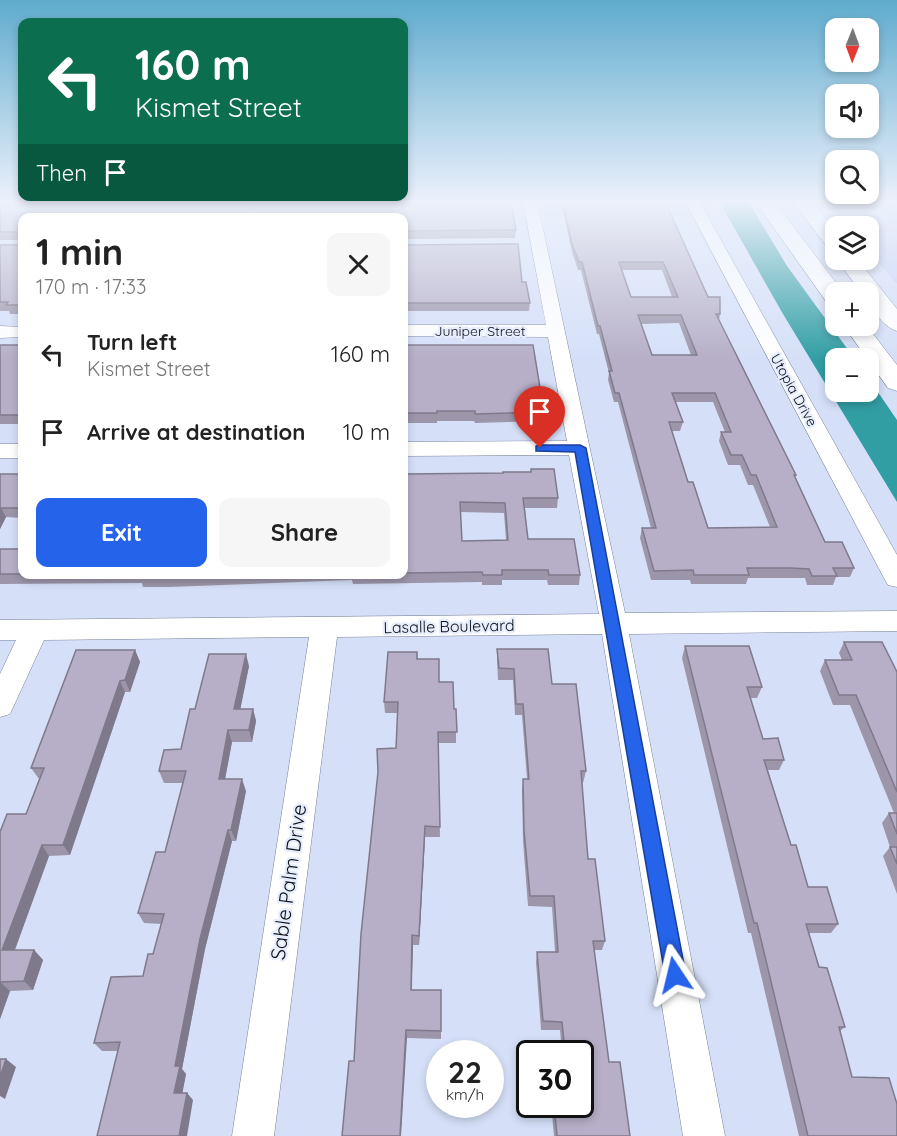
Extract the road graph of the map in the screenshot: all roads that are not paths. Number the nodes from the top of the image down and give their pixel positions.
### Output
1 (536, 254) edge
2 (721, 254) edge
3 (803, 254) edge
4 (855, 270) edge
5 (825, 284) edge
6 (897, 324) edge
7 (408, 331) edge
8 (557, 331) junction
9 (0, 332) edge
10 (18, 332) edge
11 (862, 336) edge
12 (897, 383) edge
13 (580, 448) junction
14 (408, 449) edge
15 (0, 451) edge
16 (18, 451) edge
17 (897, 578) edge
18 (897, 621) edge
19 (614, 624) junction
20 (324, 628) junction
21 (34, 629) junction
22 (0, 630) edge
23 (0, 705) edge
24 (253, 1136) edge
25 (704, 1136) edge

1 - 8 street
2 - 17 street, Utopia Drive
3 - 5 main road
4 - 6 main road
7 - 8 street, Juniper Street
8 - 13 street
9 - 10 street
11 - 12 main road
13 - 14 street
13 - 19 street
15 - 16 street
18 - 19 street, Lasalle Boulevard
19 - 20 street, Lasalle Boulevard
19 - 25 street
20 - 21 street, Lasalle Boulevard
20 - 24 street, Sable Palm Drive
21 - 22 street, Lasalle Boulevard
21 - 23 street

